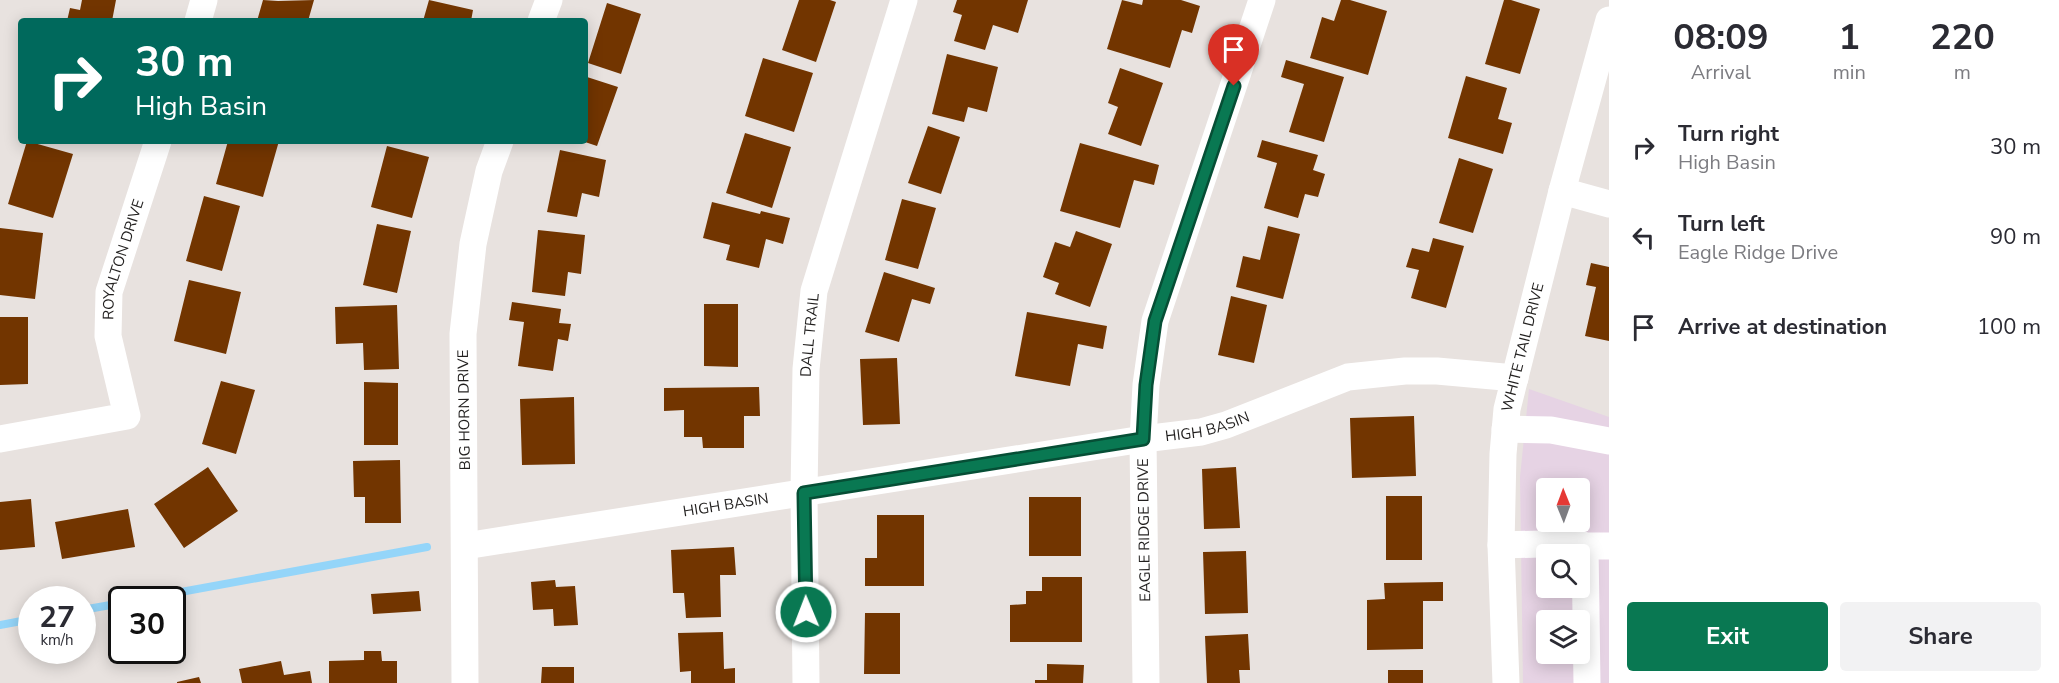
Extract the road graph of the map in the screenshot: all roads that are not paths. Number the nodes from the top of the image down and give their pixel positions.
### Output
1 (204, 0) edge
2 (549, 0) edge
3 (904, 0) edge
4 (1262, 0) edge
5 (199, 18) edge
6 (542, 18) edge
7 (1609, 21) edge
8 (157, 144) edge
9 (499, 144) edge
10 (1562, 191) junction
11 (1609, 204) edge
12 (1515, 378) junction
13 (1505, 429) junction
14 (0, 439) edge
15 (1143, 439) junction
16 (1609, 441) edge
17 (804, 493) junction
18 (1501, 545) junction
19 (465, 546) junction
20 (1597, 546) edge
21 (465, 683) edge
22 (806, 683) edge
23 (1146, 683) edge
24 (1506, 683) edge
25 (1587, 683) edge

1 - 5 street
2 - 6 street
3 - 17 street, DALL TRAIL
4 - 15 street, EAGLE RIDGE DRIVE
7 - 10 street, WHITE TAIL DRIVE
8 - 14 street, ROYALTON DRIVE
9 - 19 street, BIG HORN DRIVE
10 - 11 street
10 - 12 street, WHITE TAIL DRIVE
12 - 13 street, WHITE TAIL DRIVE
12 - 15 street, HIGH BASIN
13 - 16 street
13 - 18 street, WHITE TAIL DRIVE
15 - 17 street, HIGH BASIN
15 - 23 street, EAGLE RIDGE DRIVE
17 - 19 street, HIGH BASIN
17 - 22 street, DALL TRAIL
18 - 20 street
18 - 24 street, WHITE TAIL DRIVE
19 - 21 street, BIG HORN DRIVE
20 - 25 street

